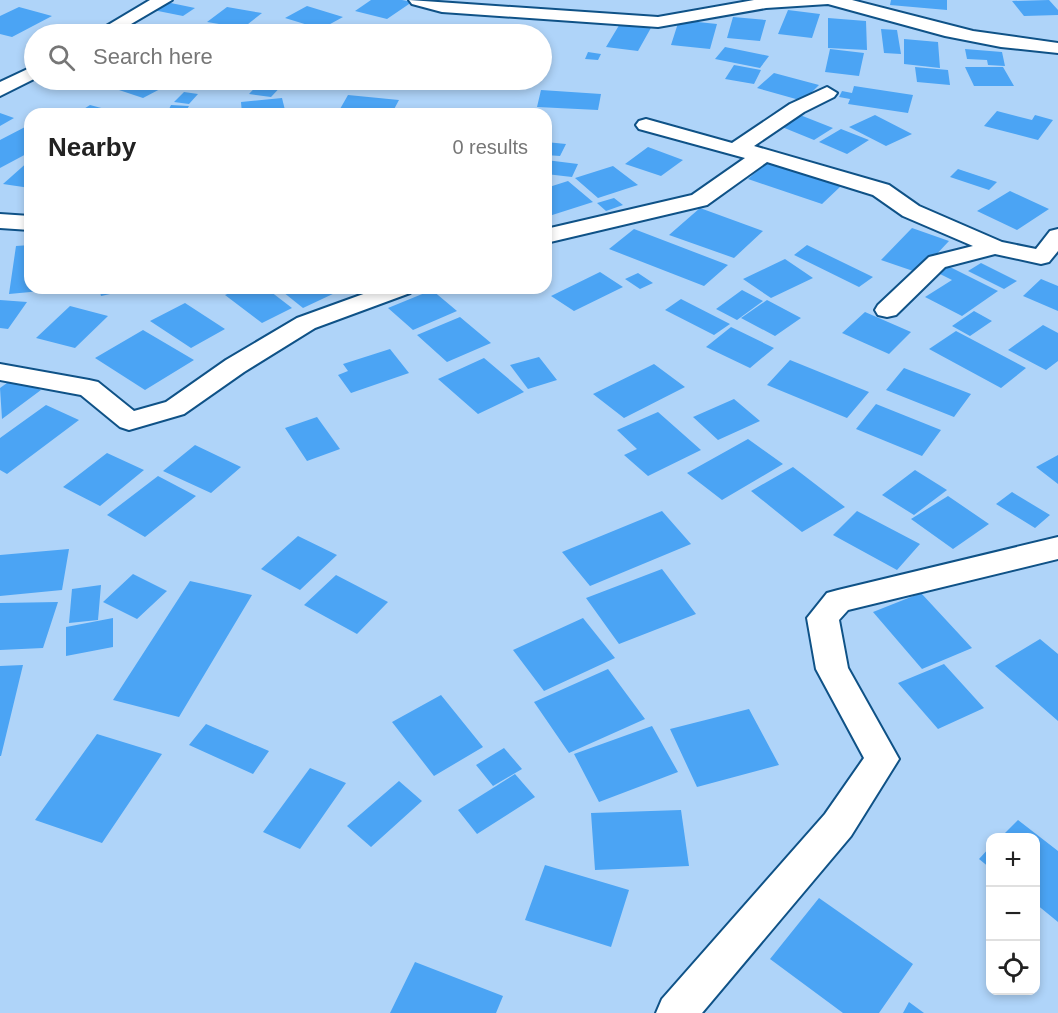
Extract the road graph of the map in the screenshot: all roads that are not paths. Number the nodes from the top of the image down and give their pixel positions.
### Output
1 (163, 0) edge
2 (418, 0) edge
3 (580, 0) edge
4 (822, 0) edge
5 (834, 0) edge
6 (573, 18) junction
7 (120, 24) edge
8 (1058, 48) edge
9 (24, 77) edge
10 (0, 90) edge
11 (828, 93) dead end
12 (646, 125) dead end
13 (735, 150) junction
14 (764, 154) junction
15 (0, 221) edge
16 (24, 223) edge
17 (552, 235) edge
18 (1058, 236) edge
19 (995, 247) junction
20 (1050, 261) edge
21 (386, 294) edge
22 (887, 310) dead end
23 (0, 372) edge
24 (1058, 548) edge
25 (676, 1013) edge

1 - 7 street
2 - 6 street
3 - 6 street
4 - 6 street
5 - 8 street
9 - 10 street
11 - 13 street
12 - 13 street
13 - 14 street
14 - 17 street
14 - 19 street
15 - 16 street
18 - 20 street
19 - 20 street
19 - 22 street
21 - 23 street
24 - 25 street

